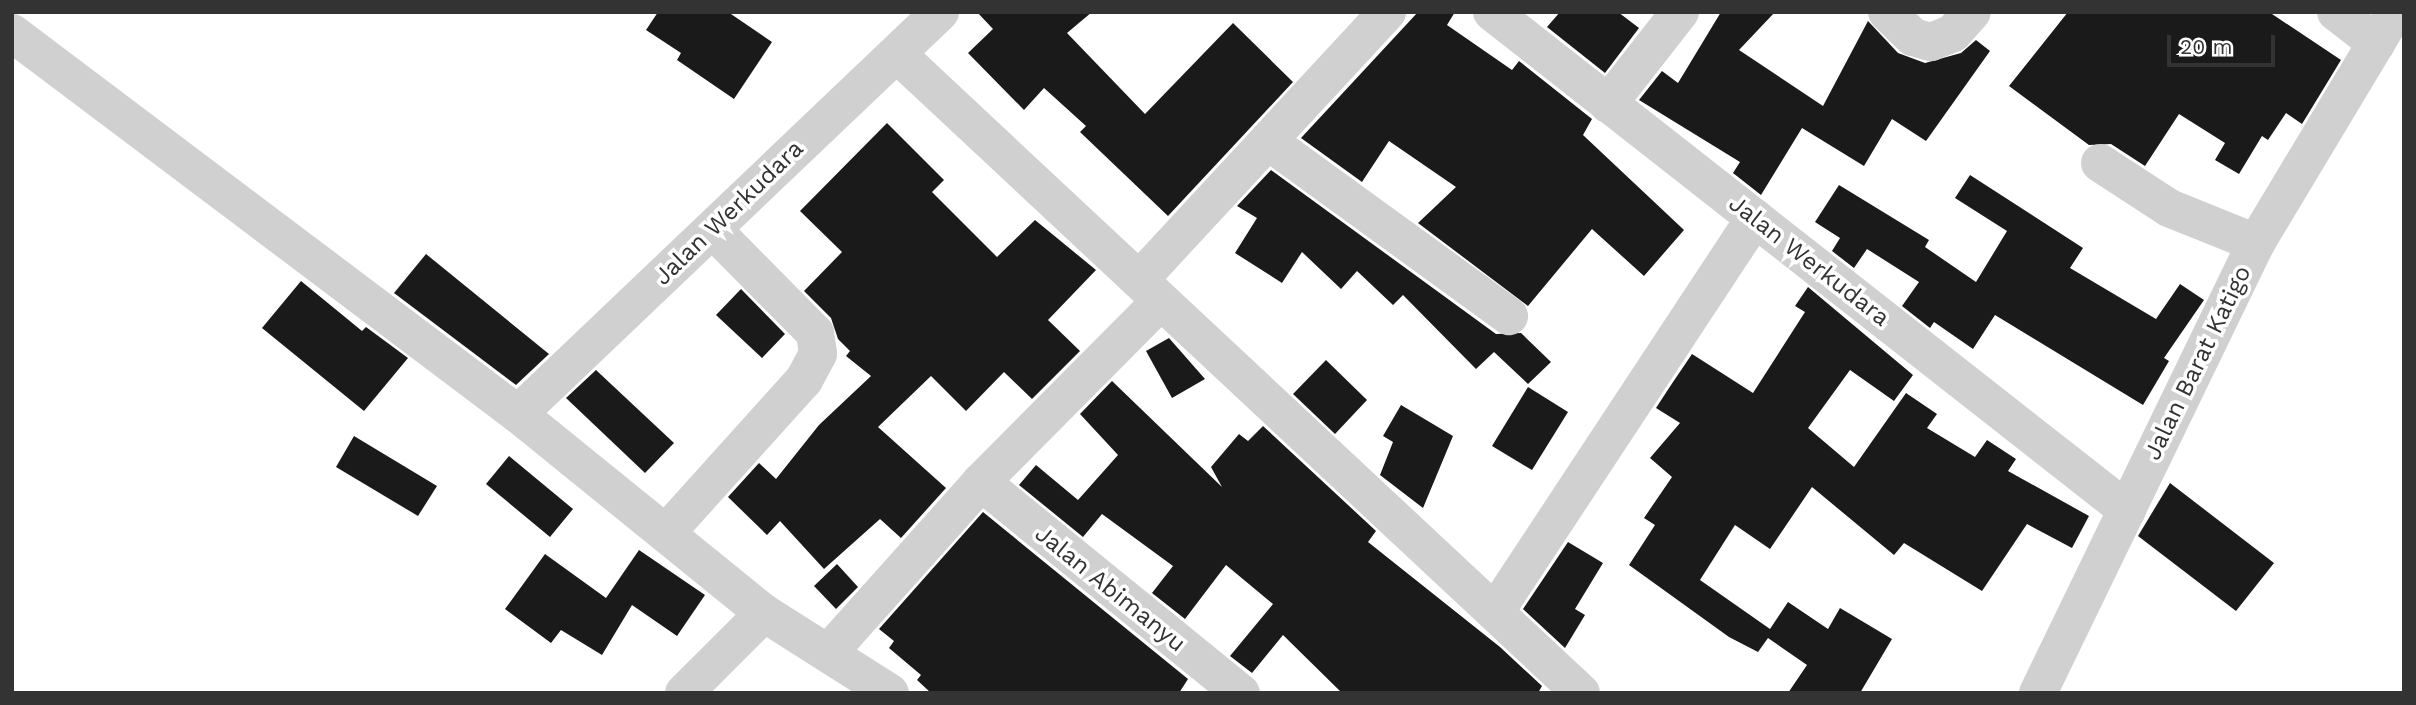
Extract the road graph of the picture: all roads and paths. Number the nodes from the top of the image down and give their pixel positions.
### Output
1 (940, 12) edge
2 (1387, 12) edge
3 (1492, 12) edge
4 (1680, 12) edge
5 (1886, 12) edge
6 (1972, 12) edge
7 (2336, 12) edge
8 (2386, 28) edge
9 (12, 33) edge
10 (897, 54) junction
11 (1608, 104) junction
12 (1268, 141) junction
13 (2100, 163) dead end
14 (1755, 218) junction
15 (712, 229) junction
16 (2256, 243) junction
17 (1150, 291) junction
18 (1509, 316) dead end
19 (518, 414) junction
20 (981, 482) junction
21 (2127, 510) junction
22 (666, 533) junction
23 (1495, 612) junction
24 (764, 613) junction
25 (830, 651) junction
26 (684, 693) edge
27 (890, 693) edge
28 (1241, 693) edge
29 (1581, 693) edge
30 (2038, 693) edge

1 - 10 street, Jalan Werkudara
2 - 12 street
3 - 11 street, Jalan Werkudara
4 - 11 street
5 - 6 street
7 - 8 street
8 - 16 street, Jalan Barat Katigo
9 - 19 street
10 - 15 street, Jalan Werkudara
10 - 17 street
11 - 14 street, Jalan Werkudara
12 - 17 street
12 - 18 street
13 - 16 street
14 - 21 street, Jalan Werkudara
14 - 23 street
15 - 19 street, Jalan Werkudara
15 - 22 street
16 - 21 street, Jalan Barat Katigo
17 - 20 street
17 - 23 street
19 - 22 street
20 - 25 street
20 - 28 street, Jalan Abimanyu
21 - 30 street, Jalan Barat Katigo
22 - 24 street
23 - 29 street
24 - 25 street
24 - 26 street
25 - 27 street

